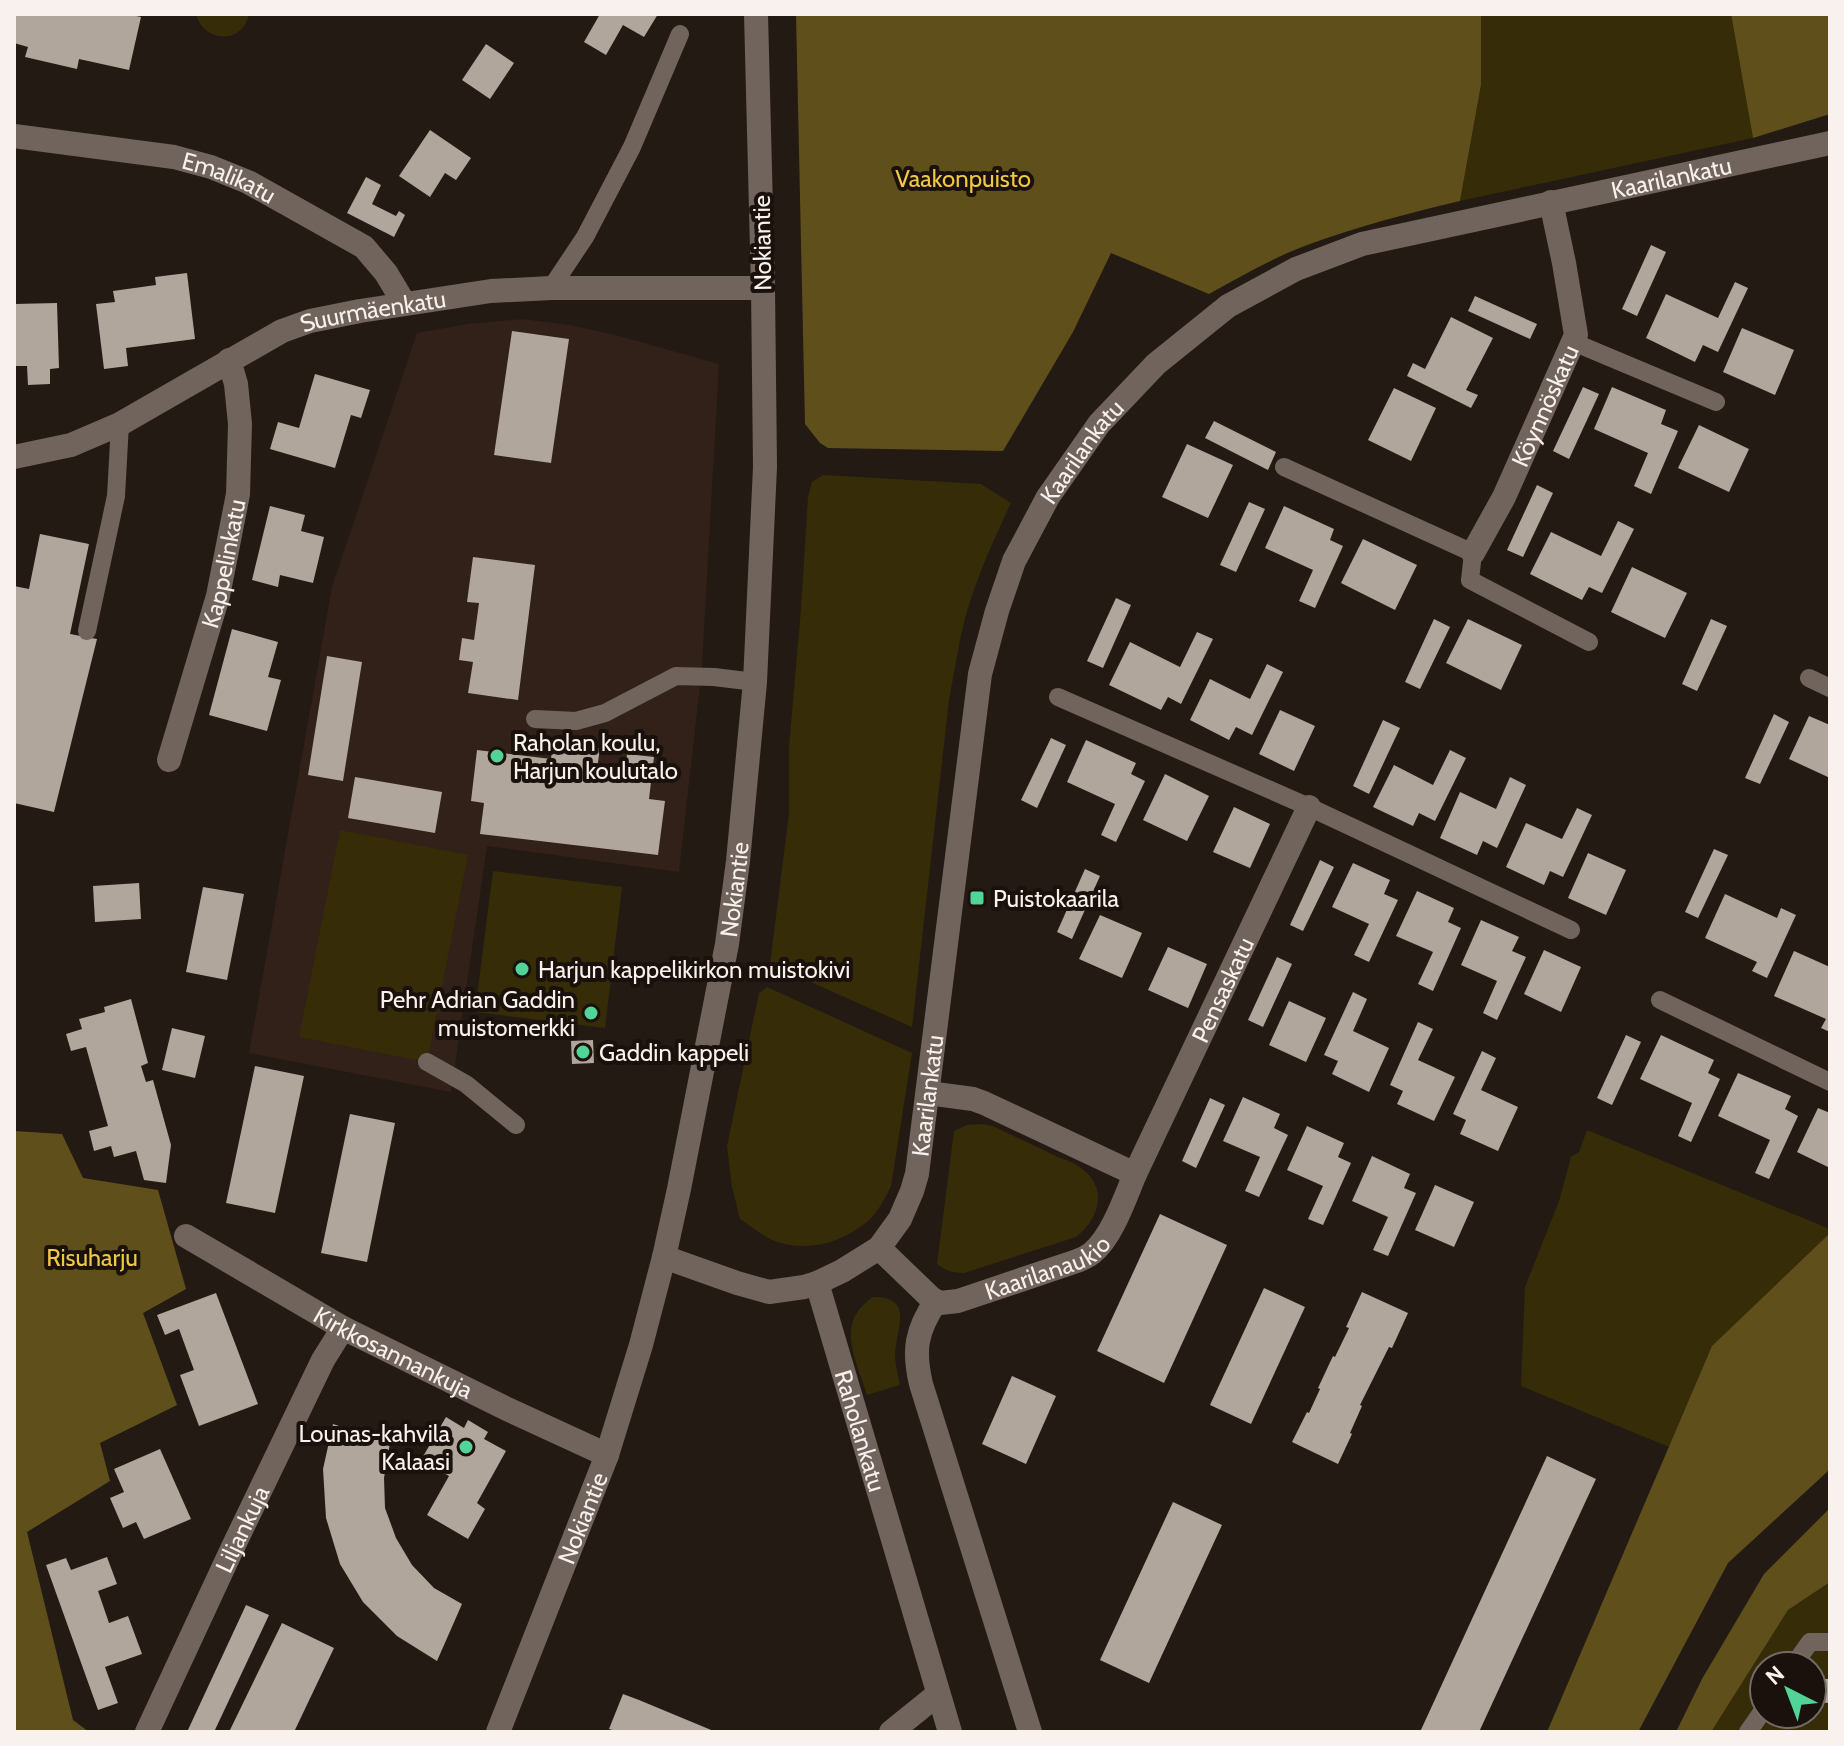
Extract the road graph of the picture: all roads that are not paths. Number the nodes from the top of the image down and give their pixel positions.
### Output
1 (756, 14) edge
2 (680, 34) dead end
3 (14, 136) edge
4 (1830, 143) edge
5 (1551, 202) junction
6 (551, 288) junction
7 (763, 288) junction
8 (404, 303) junction
9 (1573, 342) junction
10 (229, 360) junction
11 (1716, 402) dead end
12 (120, 424) junction
13 (14, 457) edge
14 (1284, 467) dead end
15 (1473, 553) junction
16 (87, 631) dead end
17 (1589, 642) dead end
18 (1809, 678) dead end
19 (755, 682) junction
20 (1830, 688) edge
21 (1058, 697) dead end
22 (535, 719) dead end
23 (169, 760) dead end
24 (1309, 807) junction
25 (1571, 930) dead end
26 (1660, 1000) dead end
27 (427, 1062) dead end
28 (1830, 1082) edge
29 (928, 1093) junction
30 (516, 1125) dead end
31 (1135, 1174) junction
32 (186, 1236) dead end
33 (879, 1248) junction
34 (664, 1257) junction
35 (817, 1283) junction
36 (936, 1301) junction
37 (343, 1328) junction
38 (607, 1455) junction
39 (1830, 1642) edge
40 (1804, 1650) edge
41 (938, 1694) junction
42 (147, 1732) edge
43 (498, 1732) edge
44 (891, 1732) edge
45 (950, 1732) edge
46 (1030, 1732) edge

1 - 7 street, Nokiantie
2 - 6 lane
3 - 8 street, Emalikatu
4 - 5 street, Kaarilankatu
5 - 9 street, Köynnöskatu
5 - 29 street, Kaarilankatu
6 - 7 street, Suurmäenkatu
6 - 8 street, Suurmäenkatu
7 - 19 street, Nokiantie
8 - 10 street, Suurmäenkatu
9 - 11 lane
9 - 15 street, Köynnöskatu
10 - 12 street, Suurmäenkatu
10 - 23 street, Kappelinkatu
12 - 13 street, Suurmäenkatu
12 - 16 lane
14 - 15 lane
15 - 17 lane
18 - 20 lane
19 - 22 lane
19 - 34 street, Nokiantie
21 - 24 lane
24 - 25 lane
24 - 31 street, Pensaskatu
26 - 28 lane
27 - 30 lane
29 - 31 street
29 - 33 street, Kaarilankatu
31 - 36 street, Kaarilanaukio
32 - 37 street, Kirkkosannankuja
33 - 35 street
33 - 36 street
34 - 35 street
34 - 38 street, Nokiantie
35 - 41 street, Raholankatu
36 - 46 street
37 - 38 street, Kirkkosannankuja
37 - 42 street, Liljankuja
38 - 43 street, Nokiantie
39 - 40 lane
41 - 44 street
41 - 45 street, Raholankatu

